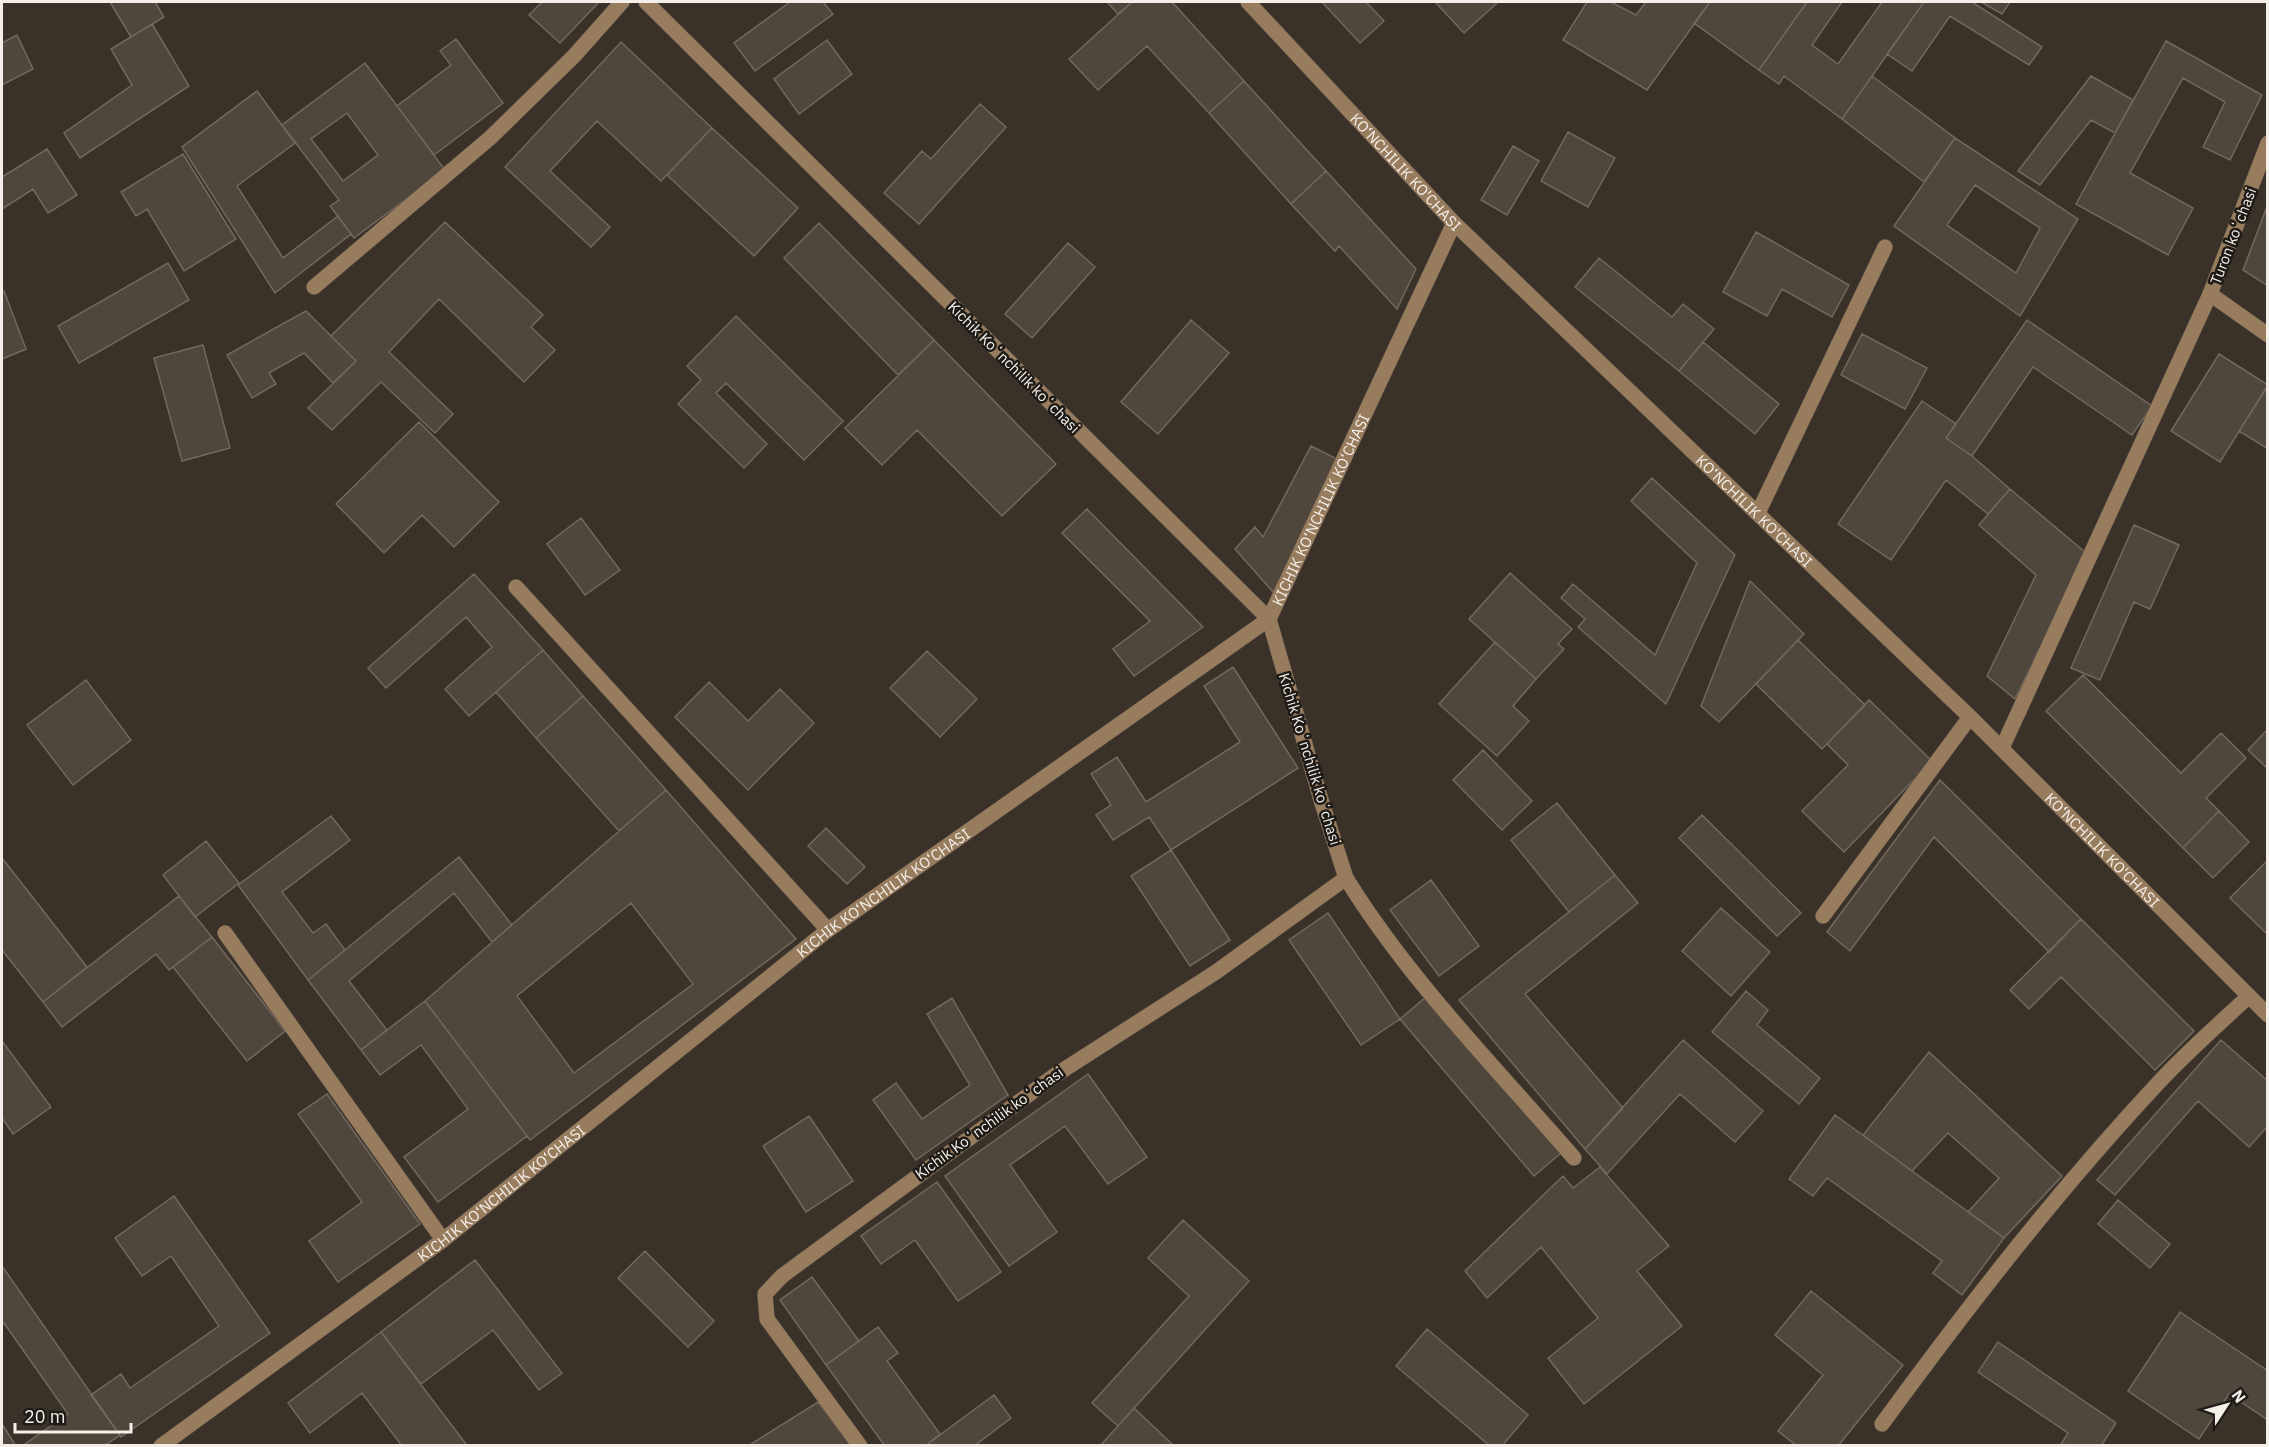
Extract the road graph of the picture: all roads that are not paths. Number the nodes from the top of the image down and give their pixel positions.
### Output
1 (622, 2) edge
2 (646, 2) edge
3 (1248, 2) edge
4 (2268, 143) edge
5 (1455, 223) junction
6 (1885, 247) dead end
7 (314, 287) dead end
8 (2210, 294) junction
9 (2268, 334) edge
10 (1758, 513) junction
11 (516, 587) dead end
12 (1269, 619) junction
13 (1970, 717) junction
14 (2002, 748) junction
15 (1346, 879) junction
16 (1823, 916) dead end
17 (828, 930) junction
18 (225, 933) dead end
19 (2249, 996) junction
20 (2268, 1015) edge
21 (1574, 1158) dead end
22 (443, 1240) junction
23 (1882, 1424) dead end
24 (161, 1446) edge
25 (860, 1446) edge

1 - 7 street
2 - 12 street, Kichik Koʻnchilik koʻchasi
3 - 5 street, KO‘NCHILIK KO'CHASI
4 - 8 street, Turon koʻchasi
5 - 10 street, KO‘NCHILIK KO'CHASI
5 - 12 street, KICHIK KO‘NCHILIK KO‘CHASI
6 - 10 street
8 - 9 street
8 - 14 street, Turon koʻchasi
10 - 13 street, KO‘NCHILIK KO'CHASI
11 - 17 street
12 - 15 street, Kichik Koʻnchilik koʻchasi
12 - 17 street, KICHIK KO‘NCHILIK KO‘CHASI
13 - 14 street, KO‘NCHILIK KO'CHASI
13 - 16 street
14 - 19 street, KO‘NCHILIK KO'CHASI
15 - 21 street
15 - 25 street, Kichik Koʻnchilik koʻchasi
17 - 22 street, KICHIK KO‘NCHILIK KO‘CHASI
18 - 22 street
19 - 20 street, KO‘NCHILIK KO'CHASI
19 - 23 street
22 - 24 street, KICHIK KO‘NCHILIK KO‘CHASI

